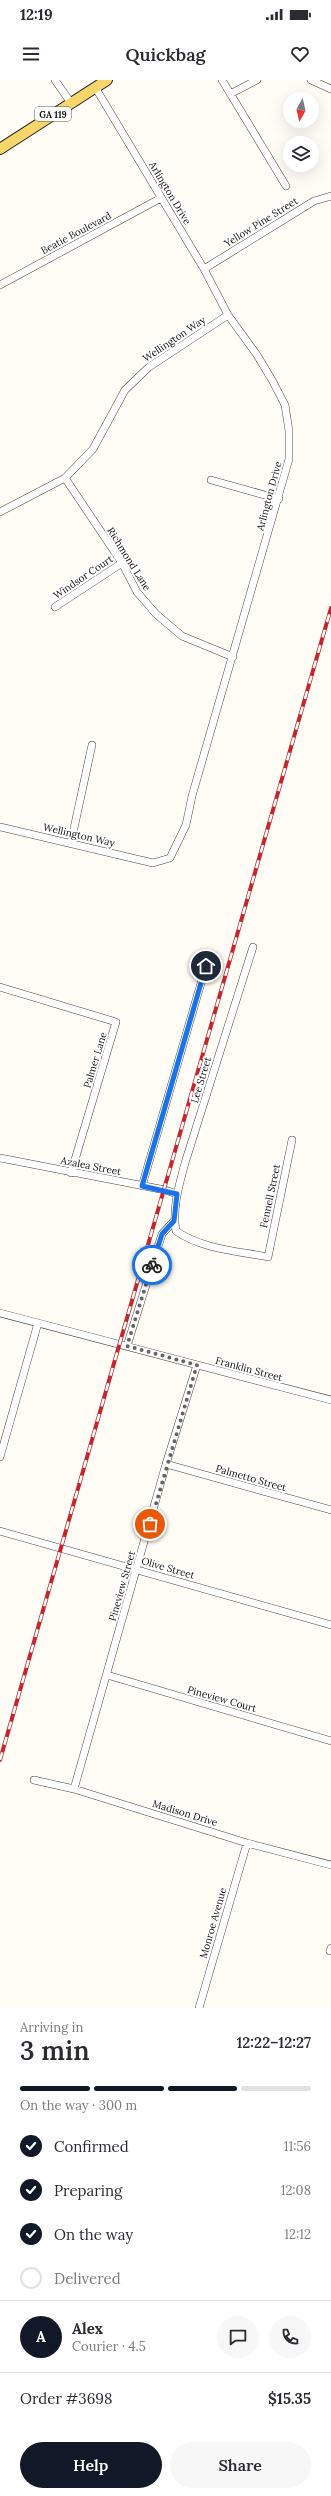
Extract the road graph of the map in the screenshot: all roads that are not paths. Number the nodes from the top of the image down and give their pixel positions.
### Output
1 (55, 80) edge
2 (106, 80) edge
3 (222, 80) edge
4 (257, 80) edge
5 (311, 80) edge
6 (95, 88) junction
7 (331, 89) edge
8 (232, 93) junction
9 (71, 103) junction
10 (0, 149) edge
11 (286, 186) dead end
12 (331, 196) edge
13 (162, 198) junction
14 (204, 269) junction
15 (0, 285) edge
16 (228, 315) junction
17 (65, 478) junction
18 (211, 480) dead end
19 (279, 499) junction
20 (0, 512) edge
21 (122, 563) junction
22 (55, 607) dead end
23 (233, 657) junction
24 (92, 745) dead end
25 (0, 827) edge
26 (71, 842) junction
27 (153, 863) joint
28 (253, 947) dead end
29 (206, 966) dead end
30 (0, 987) edge
31 (292, 1140) dead end
32 (0, 1158) edge
33 (71, 1173) junction
34 (142, 1186) junction
35 (177, 1194) junction
36 (174, 1221) junction
37 (0, 1313) edge
38 (38, 1323) junction
39 (127, 1346) junction
40 (197, 1365) junction
41 (331, 1400) edge
42 (0, 1457) edge
43 (166, 1464) junction
44 (331, 1510) edge
45 (0, 1531) edge
46 (137, 1569) junction
47 (331, 1625) edge
48 (107, 1675) junction
49 (331, 1741) edge
50 (34, 1780) dead end
51 (74, 1789) junction
52 (247, 1843) junction
53 (331, 1866) edge
54 (199, 2008) edge

1 - 9 street
2 - 6 main road, GA 119
3 - 8 street
4 - 8 street
5 - 7 street
6 - 9 main road, GA 119
6 - 13 street, Arlington Drive
8 - 11 street
9 - 10 main road, GA 119
12 - 14 street, Yellow Pine Street
13 - 14 street, Arlington Drive
13 - 15 street, Beatie Boulevard
14 - 16 street, Arlington Drive
16 - 17 street, Wellington Way
16 - 19 street, Arlington Drive
17 - 20 street, Wellington Way
17 - 21 street, Richmond Lane
18 - 19 street
19 - 23 street, Arlington Drive
21 - 22 street, Windsor Court
21 - 23 street, Richmond Lane
23 - 27 street, Arlington Drive
24 - 26 street
25 - 26 street, Wellington Way
26 - 27 street, Wellington Way
28 - 35 street, Lee Street
29 - 34 street
30 - 33 street, Palmer Lane
31 - 36 street, Fennell Street
32 - 33 street, Azalea Street
33 - 34 street, Azalea Street
34 - 35 street, Azalea Street
35 - 36 street, Lee Street
36 - 39 street
37 - 38 street, Franklin Street
38 - 39 street, Franklin Street
38 - 42 street
39 - 40 street, Franklin Street
40 - 41 street, Franklin Street
40 - 43 street, Pineview Street
43 - 44 street, Palmetto Street
43 - 46 street, Pineview Street
45 - 46 street, Olive Street
46 - 47 street, Olive Street
46 - 48 street, Pineview Street
48 - 49 street, Pineview Court
48 - 51 street, Pineview Street
50 - 51 street, Madison Drive
51 - 52 street, Madison Drive
52 - 53 street, Madison Drive
52 - 54 street, Monroe Avenue

